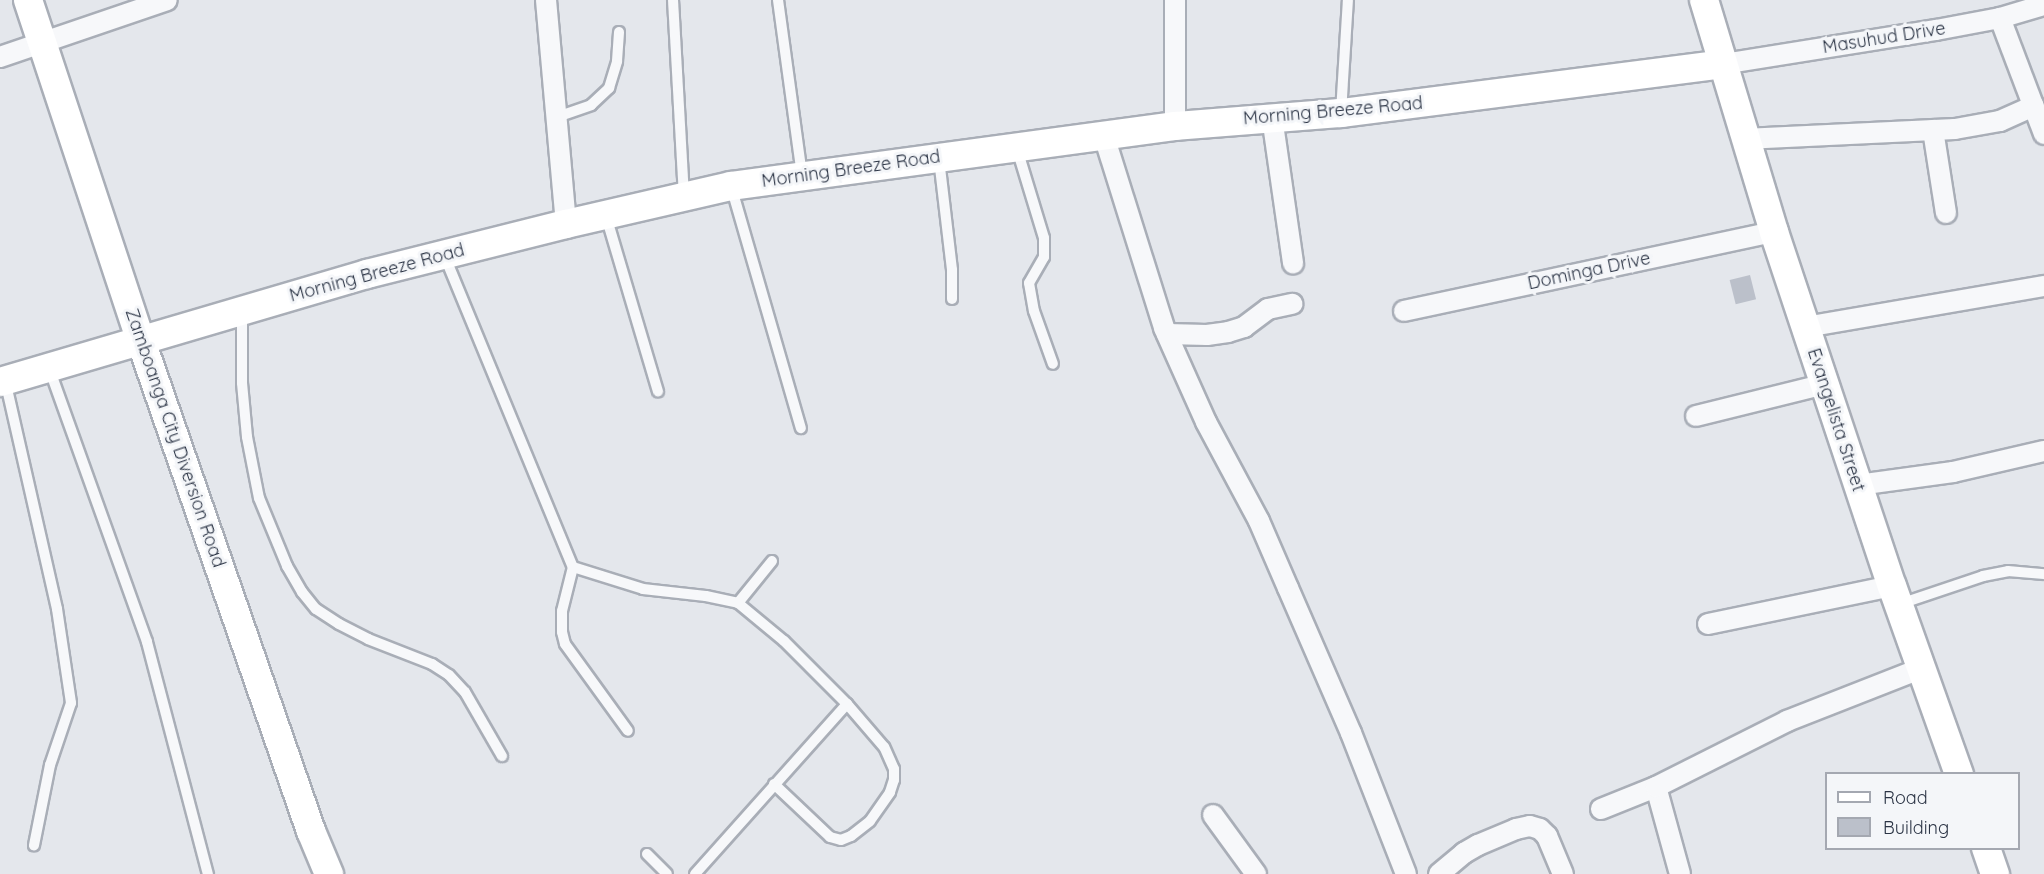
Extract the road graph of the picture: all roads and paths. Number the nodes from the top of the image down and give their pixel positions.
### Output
1 (28, 0) edge
2 (167, 0) edge
3 (546, 0) edge
4 (673, 0) edge
5 (778, 0) edge
6 (1175, 0) edge
7 (1348, 0) edge
8 (1704, 0) edge
9 (2044, 5) edge
10 (2000, 18) junction
11 (619, 32) dead end
12 (42, 42) junction
13 (0, 57) edge
14 (1723, 64) junction
15 (2034, 106) junction
16 (1341, 113) junction
17 (557, 117) junction
18 (1272, 117) junction
19 (1175, 126) junction
20 (1933, 130) junction
21 (2044, 134) edge
22 (1104, 136) junction
23 (1744, 139) junction
24 (1016, 147) junction
25 (939, 156) junction
26 (802, 175) junction
27 (731, 186) junction
28 (684, 196) junction
29 (1946, 213) dead end
30 (605, 214) junction
31 (566, 224) junction
32 (1774, 232) junction
33 (443, 254) junction
34 (1293, 263) dead end
35 (2044, 286) edge
36 (952, 299) dead end
37 (1292, 303) dead end
38 (242, 311) junction
39 (1404, 311) dead end
40 (1806, 327) junction
41 (1167, 334) junction
42 (141, 341) junction
43 (1053, 364) dead end
44 (48, 368) junction
45 (3, 381) edge
46 (1825, 384) junction
47 (658, 391) dead end
48 (1696, 416) dead end
49 (801, 428) dead end
50 (2044, 451) edge
51 (1858, 485) junction
52 (772, 561) dead end
53 (573, 567) junction
54 (2044, 574) edge
55 (1895, 595) junction
56 (738, 603) junction
57 (1708, 624) dead end
58 (1920, 669) junction
59 (847, 704) junction
60 (628, 731) dead end
61 (502, 756) dead end
62 (1958, 772) edge
63 (774, 784) junction
64 (1656, 787) junction
65 (1601, 809) dead end
66 (1213, 815) dead end
67 (33, 845) dead end
68 (1986, 850) edge
69 (647, 854) dead end
70 (208, 874) edge
71 (329, 874) edge
72 (667, 874) edge
73 (695, 874) edge
74 (1256, 874) edge
75 (1406, 874) edge
76 (1439, 874) edge
77 (1563, 874) edge
78 (1680, 874) edge
79 (1995, 874) edge

1 - 12 main road, Zamboanga City Diversion Road
2 - 12 street
3 - 17 street
4 - 28 lane
5 - 26 lane
6 - 19 street
7 - 16 lane
8 - 14 main road, Evangelista Street
9 - 10 street, Masuhud Drive
10 - 14 street, Masuhud Drive
10 - 15 street
11 - 17 lane
12 - 13 street
12 - 42 main road, Zamboanga City Diversion Road
14 - 16 main road, Morning Breeze Road
14 - 23 main road, Evangelista Street
15 - 20 street
15 - 21 street
16 - 18 main road, Morning Breeze Road
17 - 31 street
18 - 19 main road, Morning Breeze Road
18 - 34 street
19 - 22 main road, Morning Breeze Road
20 - 23 street
20 - 29 street
22 - 24 main road, Morning Breeze Road
22 - 41 street
23 - 32 main road, Evangelista Street
24 - 25 main road, Morning Breeze Road
24 - 43 lane
25 - 26 main road, Morning Breeze Road
25 - 36 lane
26 - 27 main road, Morning Breeze Road
27 - 28 main road, Morning Breeze Road
27 - 49 lane
28 - 30 main road, Morning Breeze Road
30 - 31 main road, Morning Breeze Road
30 - 47 lane
31 - 33 main road, Morning Breeze Road
32 - 39 street, Dominga Drive
32 - 40 main road, Evangelista Street
33 - 38 main road, Morning Breeze Road
33 - 53 lane
35 - 40 street
37 - 41 street
38 - 42 main road, Morning Breeze Road
38 - 61 lane
40 - 46 main road, Evangelista Street
41 - 75 street
42 - 44 main road, Morning Breeze Road
42 - 71 main road, Zamboanga City Diversion Road
44 - 45 main road, Morning Breeze Road
44 - 70 lane
45 - 67 lane
46 - 48 street
46 - 51 main road, Evangelista Street
50 - 51 street
51 - 55 main road, Evangelista Street
52 - 56 lane
53 - 56 lane
53 - 60 lane
54 - 55 lane
55 - 57 street
55 - 58 main road, Evangelista Street
56 - 59 lane
58 - 62 main road, Evangelista Street
58 - 64 street
59 - 63 lane
59 - 63 lane
63 - 73 lane
64 - 65 street
64 - 78 street
66 - 74 street
68 - 79 main road
69 - 72 lane
76 - 77 street

